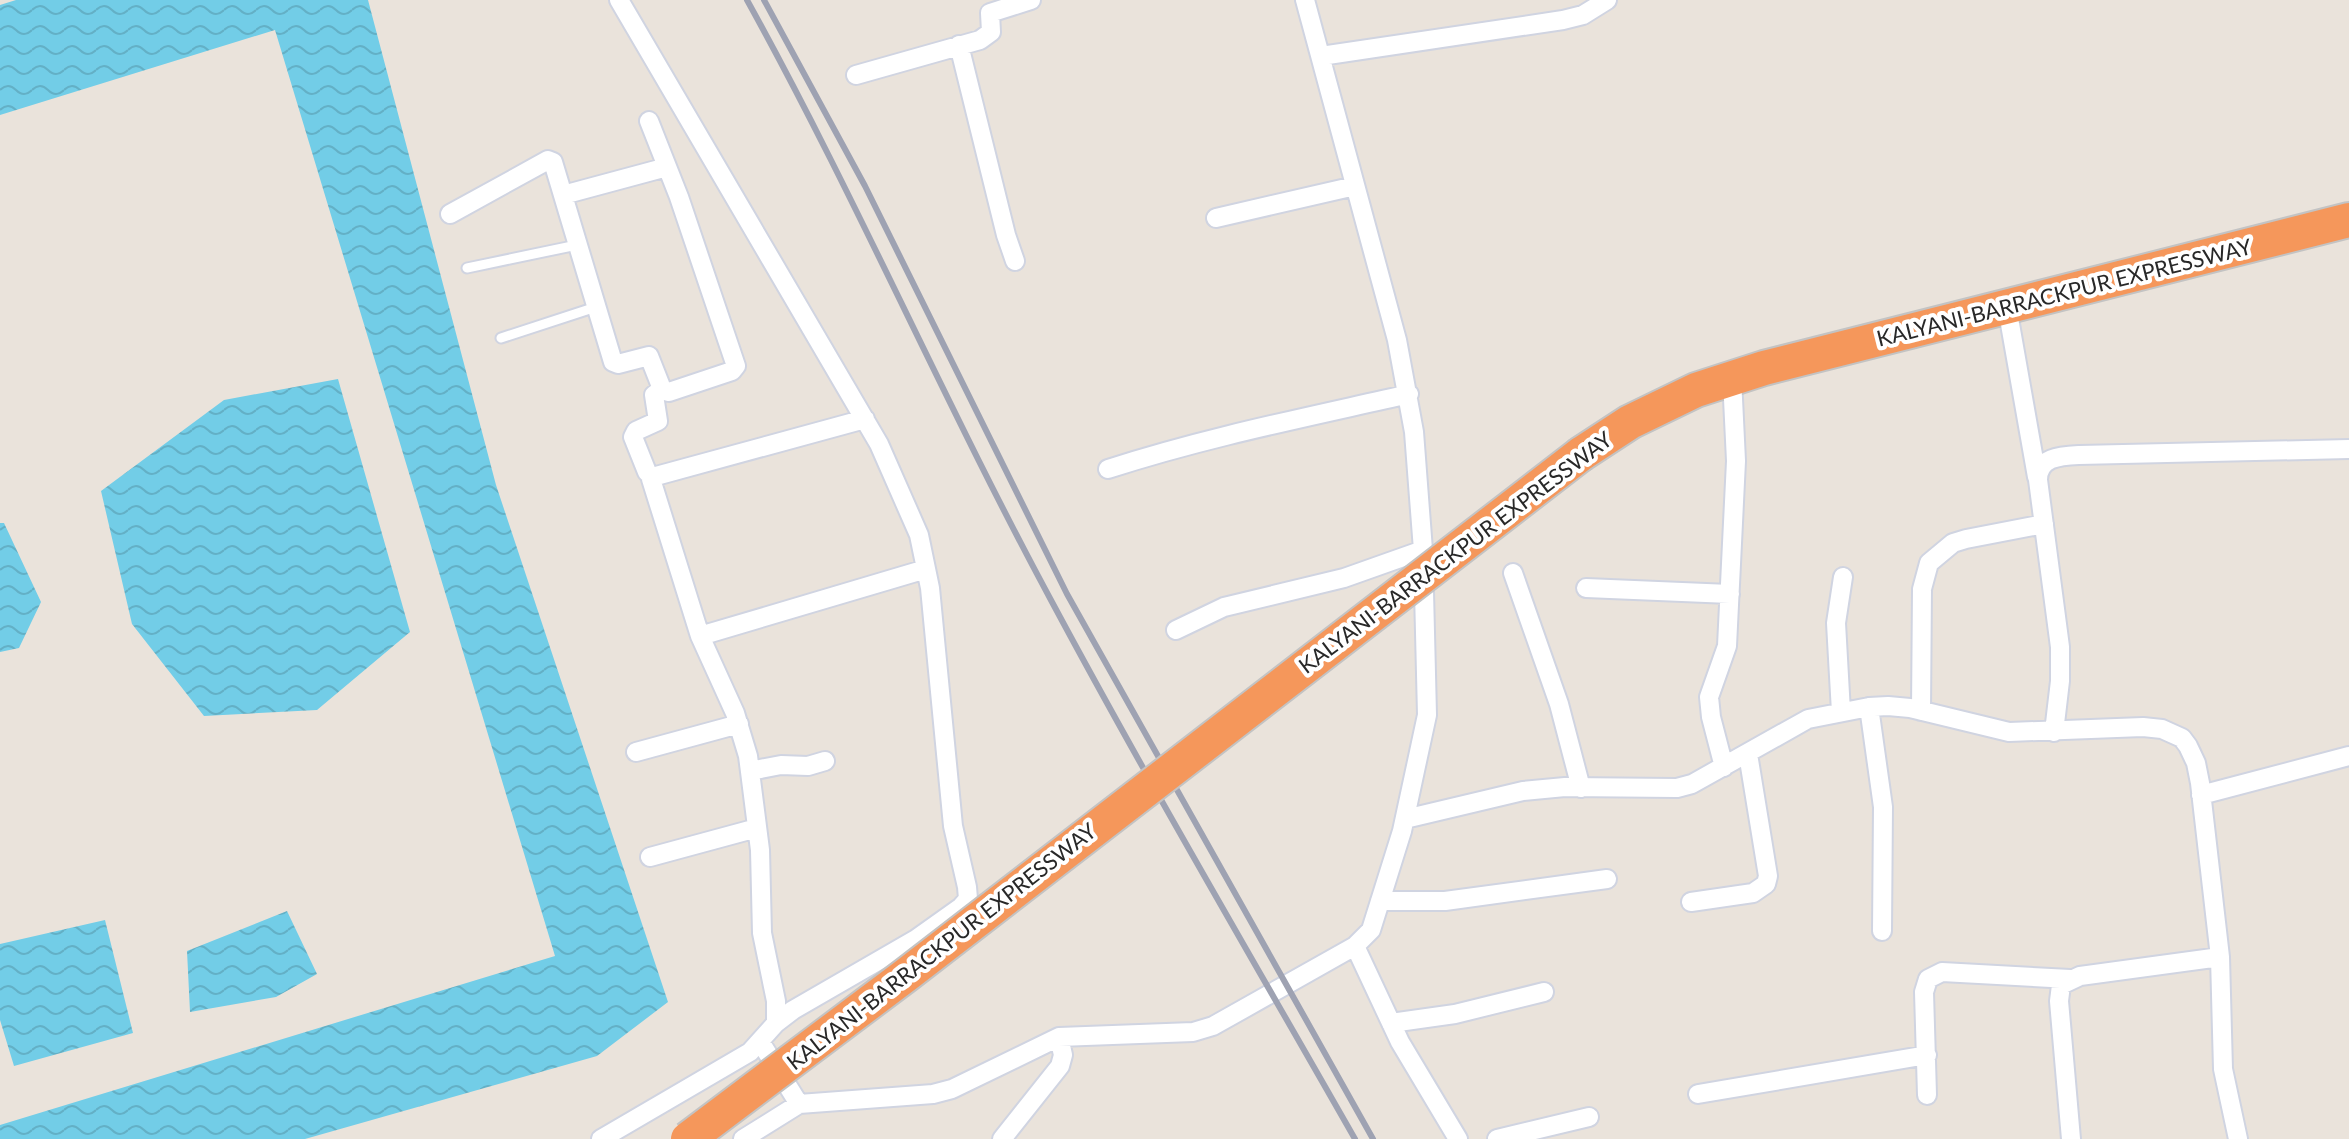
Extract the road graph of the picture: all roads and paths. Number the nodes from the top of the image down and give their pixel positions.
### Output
1 (619, 0) edge
2 (1031, 0) edge
3 (1305, 0) edge
4 (1607, 0) edge
5 (959, 45) junction
6 (1321, 56) junction
7 (856, 75) dead end
8 (649, 121) dead end
9 (667, 167) junction
10 (1355, 186) junction
11 (563, 195) junction
12 (450, 214) dead end
13 (1216, 218) dead end
14 (2349, 220) edge
15 (577, 245) junction
16 (1015, 261) dead end
17 (467, 268) dead end
18 (596, 307) junction
19 (2007, 307) junction
20 (501, 338) dead end
21 (1732, 378) junction
22 (662, 390) junction
23 (1409, 394) junction
24 (865, 419) junction
25 (2349, 449) edge
26 (1108, 469) dead end
27 (653, 477) junction
28 (2038, 480) junction
29 (2044, 524) junction
30 (1423, 550) junction
31 (926, 569) junction
32 (1513, 573) dead end
33 (1843, 577) dead end
34 (1586, 588) dead end
35 (1730, 594) junction
36 (1176, 630) dead end
37 (700, 636) junction
38 (1869, 707) junction
39 (1921, 711) junction
40 (1841, 712) junction
41 (739, 724) junction
42 (2054, 732) junction
43 (636, 752) dead end
44 (1748, 754) junction
45 (2349, 756) edge
46 (825, 761) dead end
47 (1724, 767) junction
48 (750, 771) junction
49 (1581, 788) junction
50 (2201, 795) junction
51 (1405, 819) junction
52 (757, 828) junction
53 (650, 857) dead end
54 (1607, 879) dead end
55 (1380, 901) junction
56 (1691, 902) dead end
57 (1882, 931) dead end
58 (1355, 946) junction
59 (2220, 957) junction
60 (2070, 979) junction
61 (1544, 992) dead end
62 (776, 1023) junction
63 (1391, 1023) junction
64 (1059, 1037) junction
65 (761, 1043) junction
66 (1927, 1055) junction
67 (1698, 1094) dead end
68 (1927, 1095) dead end
69 (799, 1104) junction
70 (1589, 1117) dead end
71 (601, 1139) edge
72 (688, 1139) edge
73 (743, 1139) edge
74 (1002, 1139) edge
75 (1458, 1139) edge
76 (1497, 1139) edge
77 (2071, 1139) edge
78 (2238, 1139) edge

1 - 24 street
2 - 5 street
3 - 6 street
4 - 6 street
5 - 7 street
5 - 16 street
6 - 10 street
8 - 9 street
9 - 11 street
9 - 22 street
10 - 13 street
10 - 23 street
11 - 12 street
11 - 15 street
14 - 19 highway, KALYANI-BARRACKPUR EXPRESSWAY
15 - 17 lane
15 - 18 street
18 - 20 lane
18 - 22 street
19 - 21 highway, KALYANI-BARRACKPUR EXPRESSWAY
19 - 28 street
21 - 35 street
21 - 72 highway, KALYANI-BARRACKPUR EXPRESSWAY, bridge
22 - 27 street
23 - 26 street
23 - 30 street
24 - 27 street
24 - 31 street
25 - 28 street
27 - 37 street
28 - 29 street
29 - 39 street
29 - 42 street
30 - 36 street
30 - 51 street
31 - 37 street
31 - 62 street
32 - 49 street
33 - 40 street
34 - 35 street
35 - 47 street
37 - 41 street
38 - 39 street
38 - 40 street
38 - 57 street
39 - 42 street
40 - 44 street
41 - 43 street
41 - 48 street
42 - 50 street
44 - 47 street
44 - 56 street
45 - 50 street
46 - 48 street
47 - 49 street
48 - 52 street
49 - 51 street
50 - 59 street
51 - 55 street
52 - 53 street
52 - 62 street
54 - 55 street
55 - 58 street
58 - 63 street
58 - 64 street
59 - 60 street
59 - 78 street
60 - 66 street
60 - 77 street
61 - 63 street
62 - 65 street
63 - 75 street
64 - 69 street
64 - 74 street
65 - 69 street
65 - 71 street
66 - 67 street
66 - 68 street
69 - 73 street
70 - 76 street

